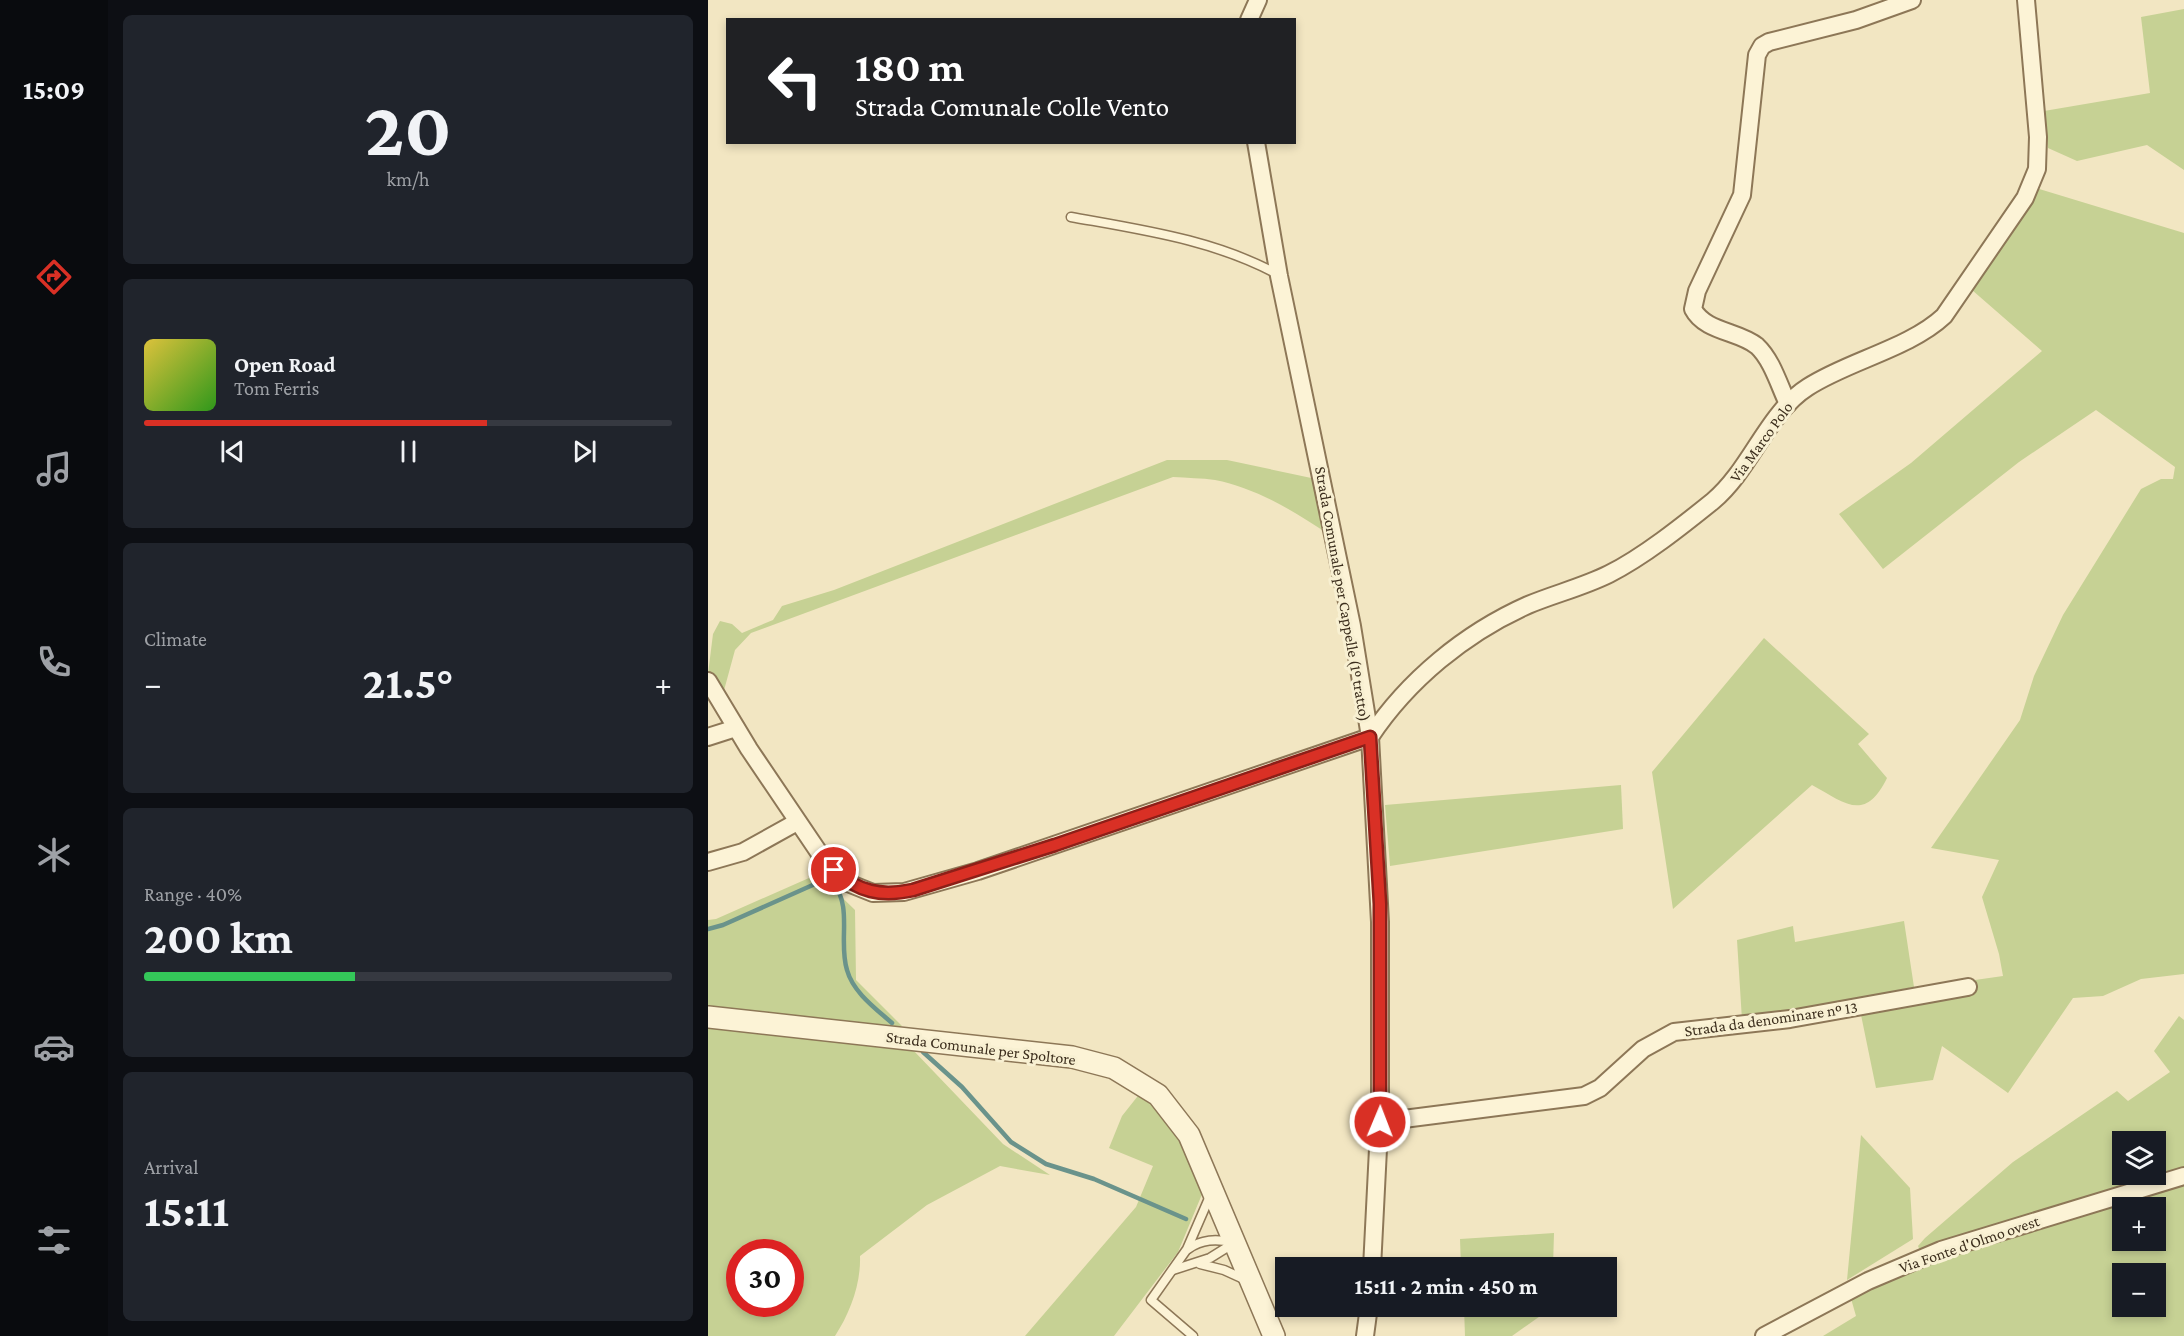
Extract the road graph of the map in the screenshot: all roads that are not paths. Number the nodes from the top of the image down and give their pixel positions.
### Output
1 (1258, 0) edge
2 (1912, 0) edge
3 (2026, 0) edge
4 (1250, 18) edge
5 (1256, 144) edge
6 (1071, 217) dead end
7 (1279, 276) junction
8 (1788, 404) junction
9 (708, 681) edge
10 (736, 729) junction
11 (708, 737) edge
12 (1370, 737) junction
13 (797, 822) junction
14 (708, 862) edge
15 (1968, 987) dead end
16 (708, 1017) edge
17 (1380, 1122) junction
18 (2184, 1176) edge
19 (1213, 1190) junction
20 (1235, 1242) junction
21 (1187, 1249) junction
22 (1373, 1257) edge
23 (1196, 1263) junction
24 (1172, 1270) junction
25 (1252, 1284) junction
26 (1368, 1317) edge
27 (1193, 1336) edge
28 (1274, 1336) edge
29 (1365, 1336) edge
30 (1764, 1336) edge

1 - 4 street
2 - 8 street
3 - 8 street, Via Marco Polo
5 - 7 street, Strada Comunale per Cappelle (1º tratto)
6 - 7 lane
7 - 12 street, Strada Comunale per Cappelle (1º tratto)
8 - 12 street, Via Marco Polo
9 - 10 street
10 - 11 street
10 - 13 street
12 - 13 street
12 - 17 street, Strada Comunale per Cappelle (1º tratto)
13 - 14 street
15 - 17 street, Strada da denominare nº 13
16 - 19 street, Strada Comunale per Spoltore
17 - 22 street, Strada Comunale per Cappelle (1º tratto)
18 - 30 street, Via Fonte d'Olmo ovest
19 - 20 street, Strada Comunale per Spoltore
19 - 21 lane
20 - 21 lane
20 - 23 lane
20 - 25 street, Strada Comunale per Spoltore
21 - 24 lane
23 - 24 lane
23 - 25 lane
24 - 27 lane
25 - 28 street, Strada Comunale per Spoltore
26 - 29 street

